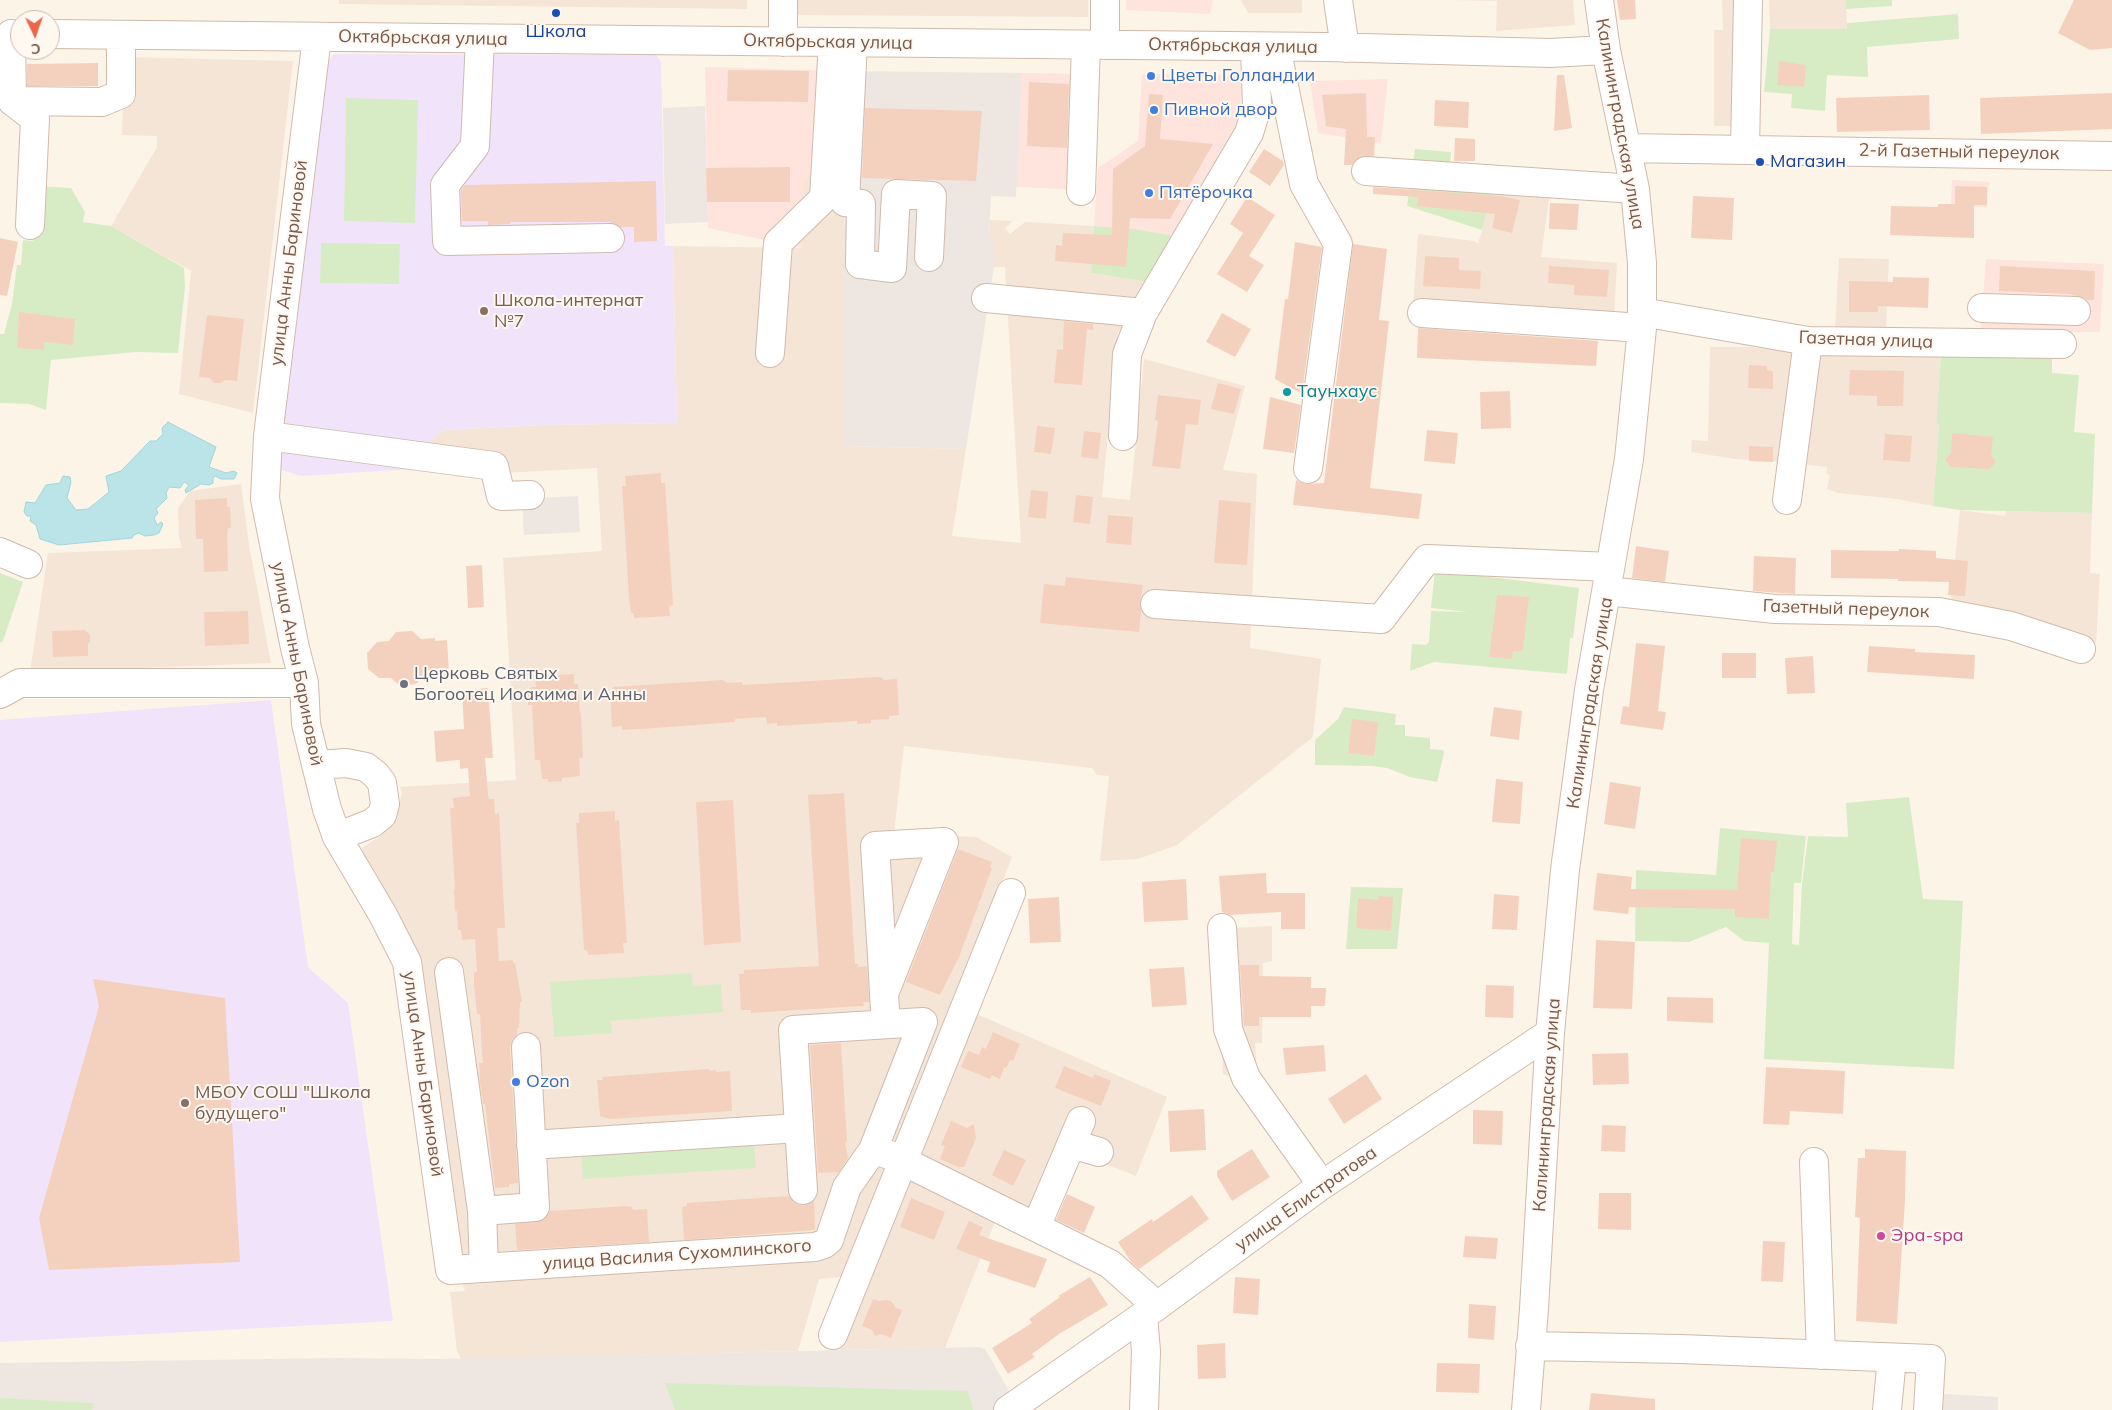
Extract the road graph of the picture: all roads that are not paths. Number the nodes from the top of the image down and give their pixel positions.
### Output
1 (783, 0) edge
2 (1105, 0) edge
3 (1338, 0) edge
4 (1599, 0) edge
5 (1748, 0) edge
6 (60, 34) edge
7 (121, 35) junction
8 (317, 37) junction
9 (480, 39) junction
10 (783, 42) junction
11 (843, 42) junction
12 (1096, 45) junction
13 (1266, 47) junction
14 (1345, 48) junction
15 (1606, 50) junction
16 (11, 60) edge
17 (12, 101) junction
18 (1626, 148) junction
19 (1675, 148) junction
20 (1745, 149) junction
21 (2112, 156) edge
22 (1366, 171) dead end
23 (1635, 189) junction
24 (1081, 191) dead end
25 (1639, 221) junction
26 (30, 225) dead end
27 (610, 238) dead end
28 (929, 257) dead end
29 (986, 298) dead end
30 (1982, 308) dead end
31 (2076, 311) dead end
32 (1144, 313) junction
33 (1422, 313) dead end
34 (1642, 320) junction
35 (1808, 341) junction
36 (2062, 344) dead end
37 (770, 353) dead end
38 (268, 436) junction
39 (1123, 436) dead end
40 (1308, 469) dead end
41 (530, 495) dead end
42 (1788, 500) dead end
43 (0, 552) edge
44 (28, 564) dead end
45 (1609, 579) junction
46 (1155, 604) dead end
47 (2081, 649) dead end
48 (304, 683) junction
49 (0, 694) edge
50 (316, 765) junction
51 (337, 837) junction
52 (1011, 893) dead end
53 (1222, 928) dead end
54 (449, 972) dead end
55 (884, 994) junction
56 (886, 1024) junction
57 (1550, 1033) junction
58 (526, 1047) dead end
59 (799, 1128) junction
60 (532, 1145) junction
61 (873, 1150) junction
62 (1099, 1152) dead end
63 (903, 1162) junction
64 (1814, 1162) dead end
65 (1322, 1185) junction
66 (803, 1190) dead end
67 (482, 1211) junction
68 (1036, 1227) junction
69 (484, 1268) junction
70 (450, 1270) joint
71 (1150, 1311) junction
72 (834, 1335) dead end
73 (1530, 1346) junction
74 (1821, 1355) junction
75 (1892, 1358) junction
76 (1008, 1410) edge
77 (1144, 1410) edge
78 (1526, 1410) edge
79 (1887, 1410) edge
80 (1928, 1410) edge

1 - 10 street
2 - 12 street
3 - 14 street
4 - 15 street, Калининградская улица
5 - 20 street
6 - 7 street, Октябрьская улица
7 - 8 street, Октябрьская улица
7 - 17 street
8 - 9 street, Октябрьская улица
8 - 38 street, улица Анны Бариновой
9 - 10 street, Октябрьская улица
9 - 27 street
10 - 11 street, Октябрьская улица
11 - 12 street, Октябрьская улица
11 - 28 street
11 - 37 street
12 - 13 street, Октябрьская улица
12 - 24 street
13 - 14 street, Октябрьская улица
13 - 32 street
13 - 40 street
14 - 15 street, Октябрьская улица
15 - 18 street, Калининградская улица
16 - 17 street
17 - 26 street
18 - 19 street, 2-й Газетный переулок
18 - 23 street, Калининградская улица
19 - 20 street, 2-й Газетный переулок
19 - 25 street
20 - 21 street, 2-й Газетный переулок
22 - 23 street
23 - 25 street, Калининградская улица
25 - 34 street, Калининградская улица
29 - 32 street
30 - 31 street
32 - 39 street
33 - 34 street, Газетная улица
34 - 35 street, Газетная улица
34 - 45 street, Калининградская улица
35 - 36 street, Газетная улица
35 - 42 street
38 - 41 street
38 - 48 street, улица Анны Бариновой
43 - 44 street
45 - 46 street, Газетный переулок
45 - 47 street, Газетный переулок
45 - 57 street, Калининградская улица
48 - 49 street
48 - 50 street, улица Анны Бариновой
50 - 51 street, улица Анны Бариновой
50 - 51 street
51 - 70 street, улица Анны Бариновой
52 - 63 street
53 - 65 street
54 - 67 street
55 - 55 street
55 - 56 street
56 - 59 street
56 - 61 street, улица Василия Сухомлинского
57 - 65 street, улица Елистратова
57 - 73 street, Калининградская улица
58 - 60 street
59 - 60 street
59 - 66 street
60 - 67 street
61 - 63 street
61 - 69 street, улица Василия Сухомлинского
62 - 68 street
63 - 68 street
63 - 72 street
64 - 74 street
65 - 71 street, улица Елистратова
67 - 69 street
68 - 71 street
69 - 70 street, улица Василия Сухомлинского
71 - 76 street, улица Елистратова
71 - 77 street
73 - 74 street
73 - 78 street, Калининградская улица
74 - 75 street
75 - 79 street
75 - 80 street

